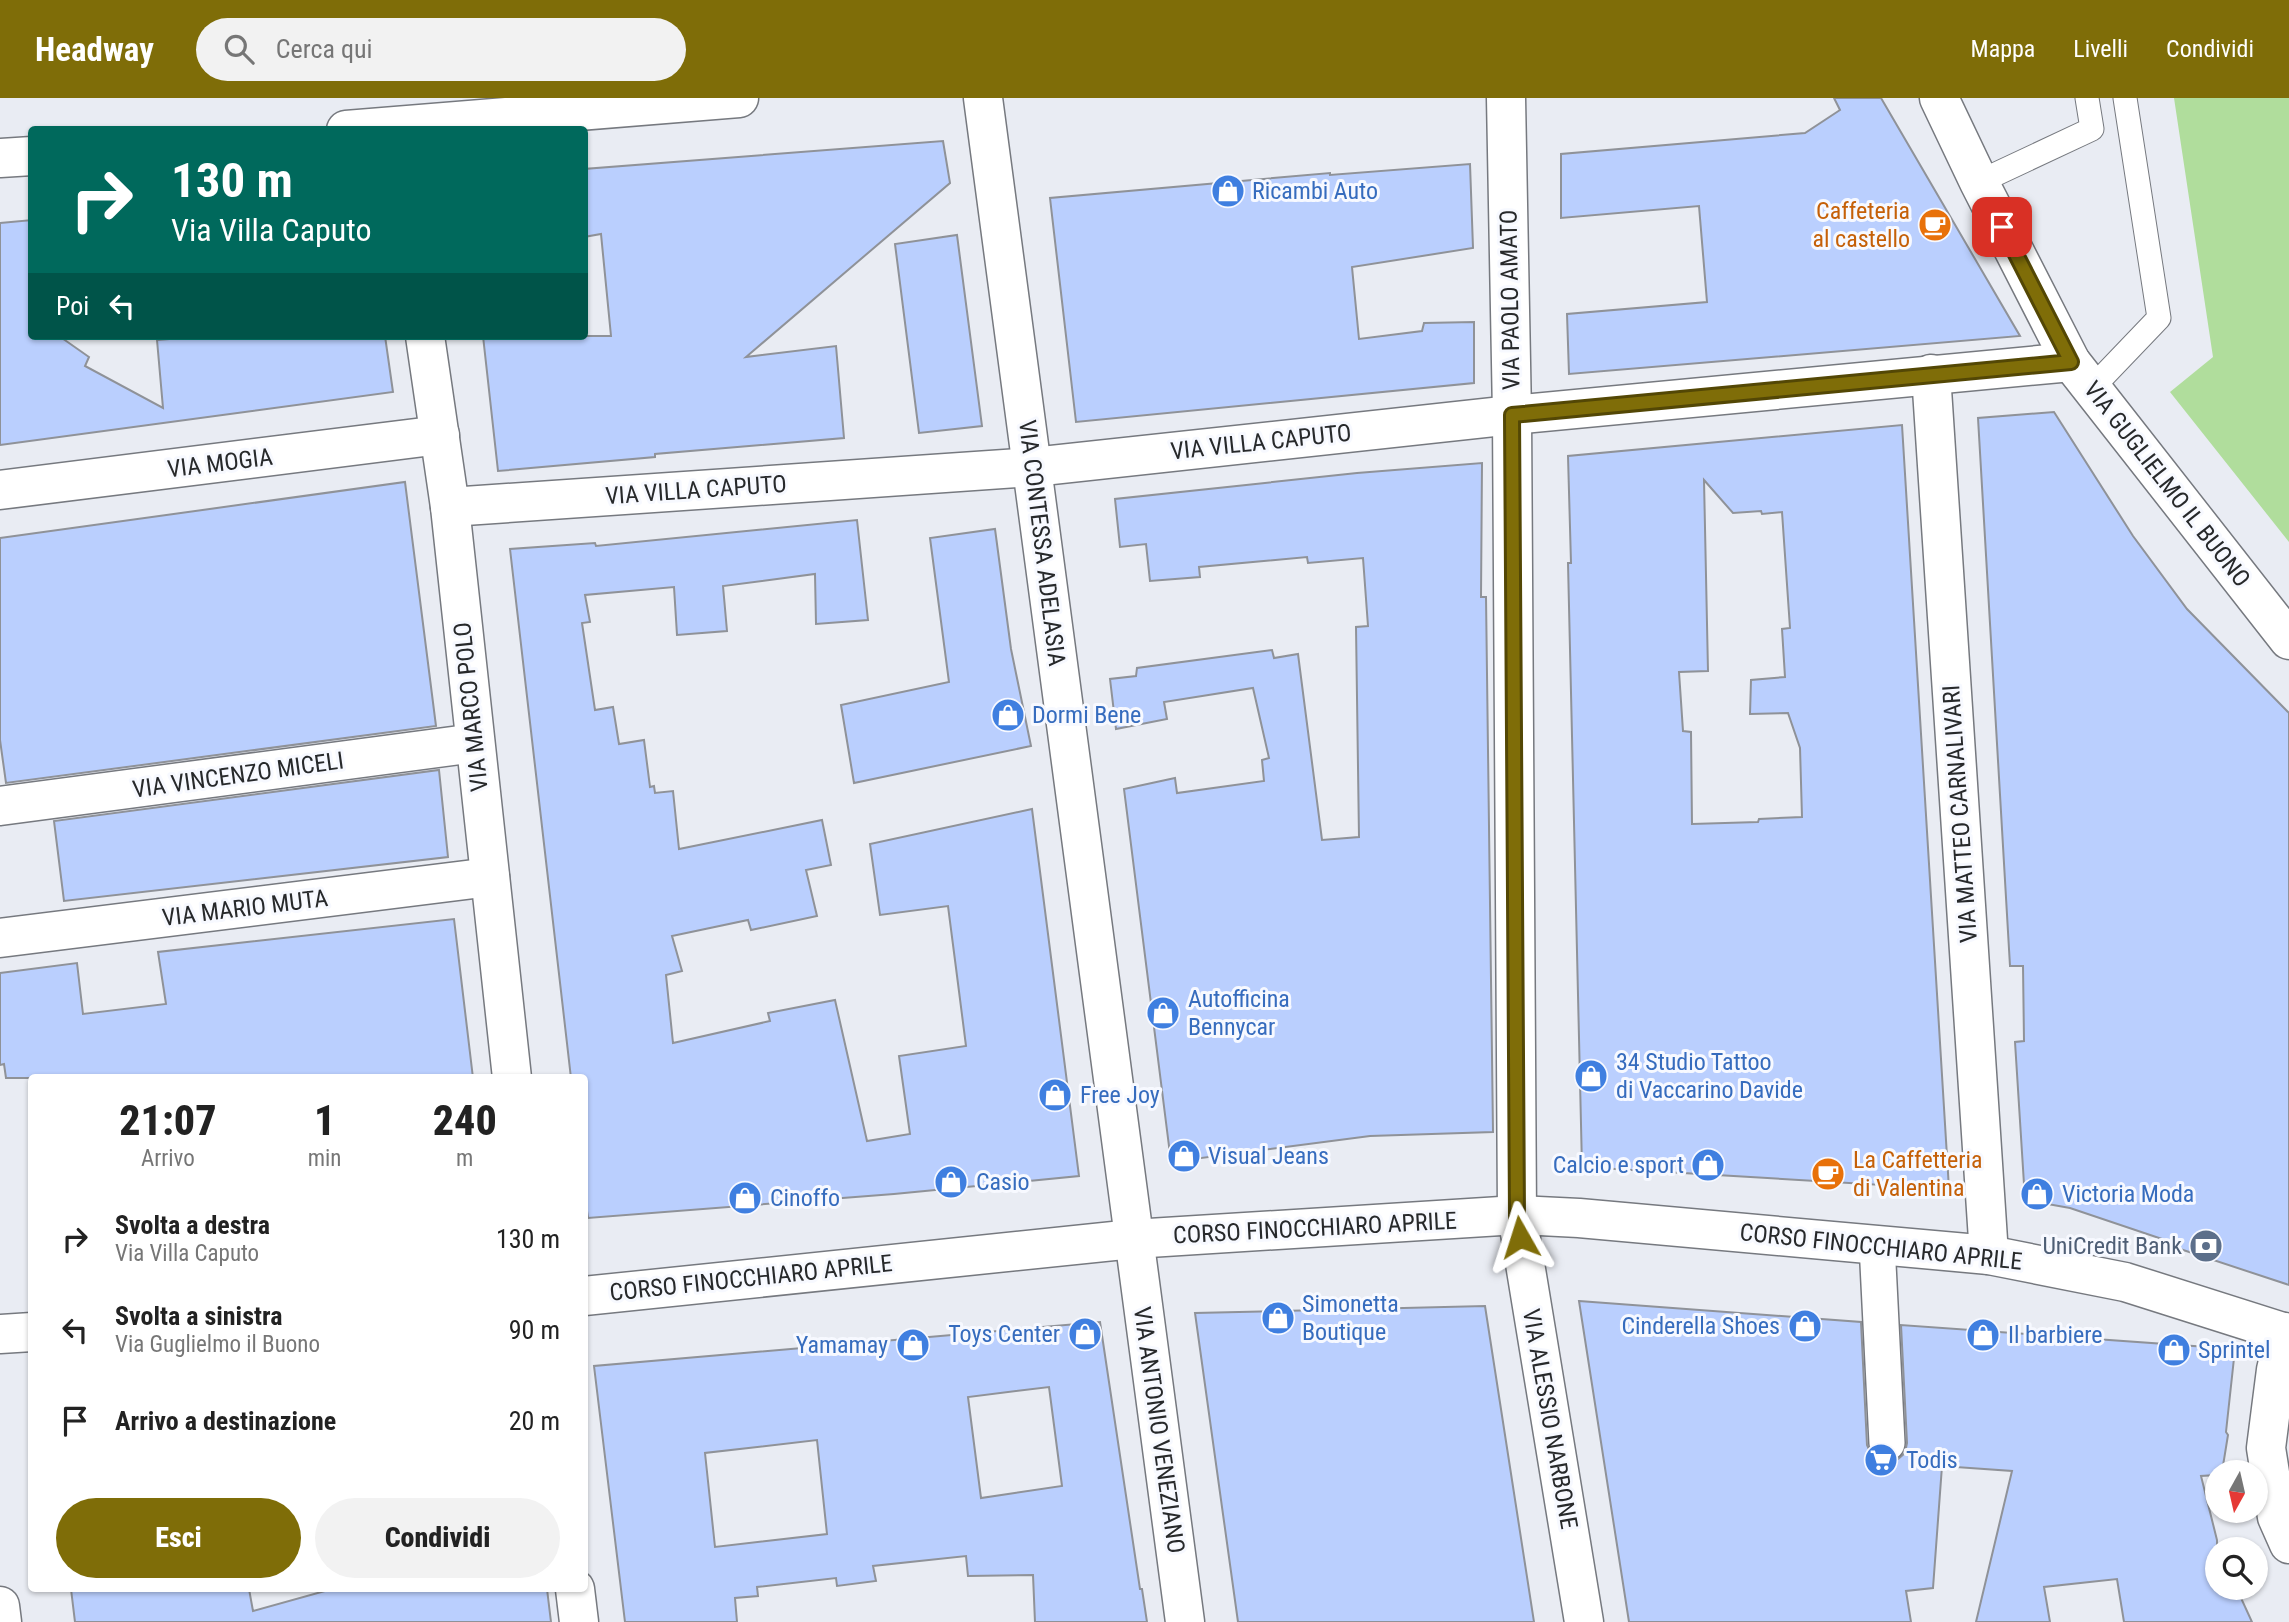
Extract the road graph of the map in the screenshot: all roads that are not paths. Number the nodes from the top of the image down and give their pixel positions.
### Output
1 (738, 98) edge
2 (983, 98) edge
3 (1506, 98) edge
4 (1939, 98) edge
5 (2087, 98) edge
6 (2125, 98) edge
7 (394, 118) edge
8 (362, 126) edge
9 (28, 156) edge
10 (0, 158) edge
11 (1979, 182) junction
12 (426, 340) edge
13 (1931, 374) junction
14 (2082, 375) junction
15 (1512, 415) junction
16 (440, 435) junction
17 (1033, 467) junction
18 (0, 491) edge
19 (450, 507) junction
20 (2289, 640) edge
21 (475, 743) junction
22 (0, 806) edge
23 (490, 877) junction
24 (0, 938) edge
25 (512, 1074) edge
26 (1517, 1216) junction
27 (1133, 1239) junction
28 (1877, 1244) junction
29 (1989, 1255) junction
30 (588, 1296) edge
31 (28, 1332) edge
32 (2287, 1333) edge
33 (0, 1334) edge
34 (1887, 1443) dead end
35 (2289, 1544) edge
36 (575, 1592) edge
37 (0, 1606) edge
38 (2, 1622) edge
39 (579, 1622) edge
40 (1185, 1622) edge
41 (1584, 1622) edge

1 - 7 street
2 - 17 street, VIA CONTESSA ADELASIA
3 - 15 street, VIA PAOLO AMATO
4 - 11 street, VIA GUGLIELMO IL BUONO
5 - 11 lane
6 - 14 lane
7 - 8 street
9 - 10 street
11 - 14 street, VIA GUGLIELMO IL BUONO
12 - 16 street, VIA MARCO POLO
13 - 14 street, VIA VILLA CAPUTO
13 - 15 street, VIA VILLA CAPUTO
13 - 29 street, VIA MATTEO CARNALIVARI
14 - 20 street, VIA GUGLIELMO IL BUONO
15 - 17 street, VIA VILLA CAPUTO
15 - 26 street, VIA PAOLO AMATO
16 - 18 street, VIA MOGIA
16 - 19 street, VIA MARCO POLO
17 - 19 street, VIA VILLA CAPUTO
17 - 27 street, VIA CONTESSA ADELASIA
19 - 21 street, VIA MARCO POLO
21 - 22 street, VIA VINCENZO MICELI
21 - 23 street, VIA MARCO POLO
23 - 24 street, VIA MARIO MUTA
23 - 25 street, VIA MARCO POLO
26 - 27 street, CORSO FINOCCHIARO APRILE
26 - 28 street, CORSO FINOCCHIARO APRILE
26 - 41 street, VIA ALESSIO NARBONE
27 - 30 street, CORSO FINOCCHIARO APRILE
27 - 40 street, VIA ANTONIO VENEZIANO
28 - 29 street, CORSO FINOCCHIARO APRILE
28 - 34 street
29 - 32 street, CORSO FINOCCHIARO APRILE
31 - 33 street
32 - 35 street
36 - 39 street
37 - 38 street

